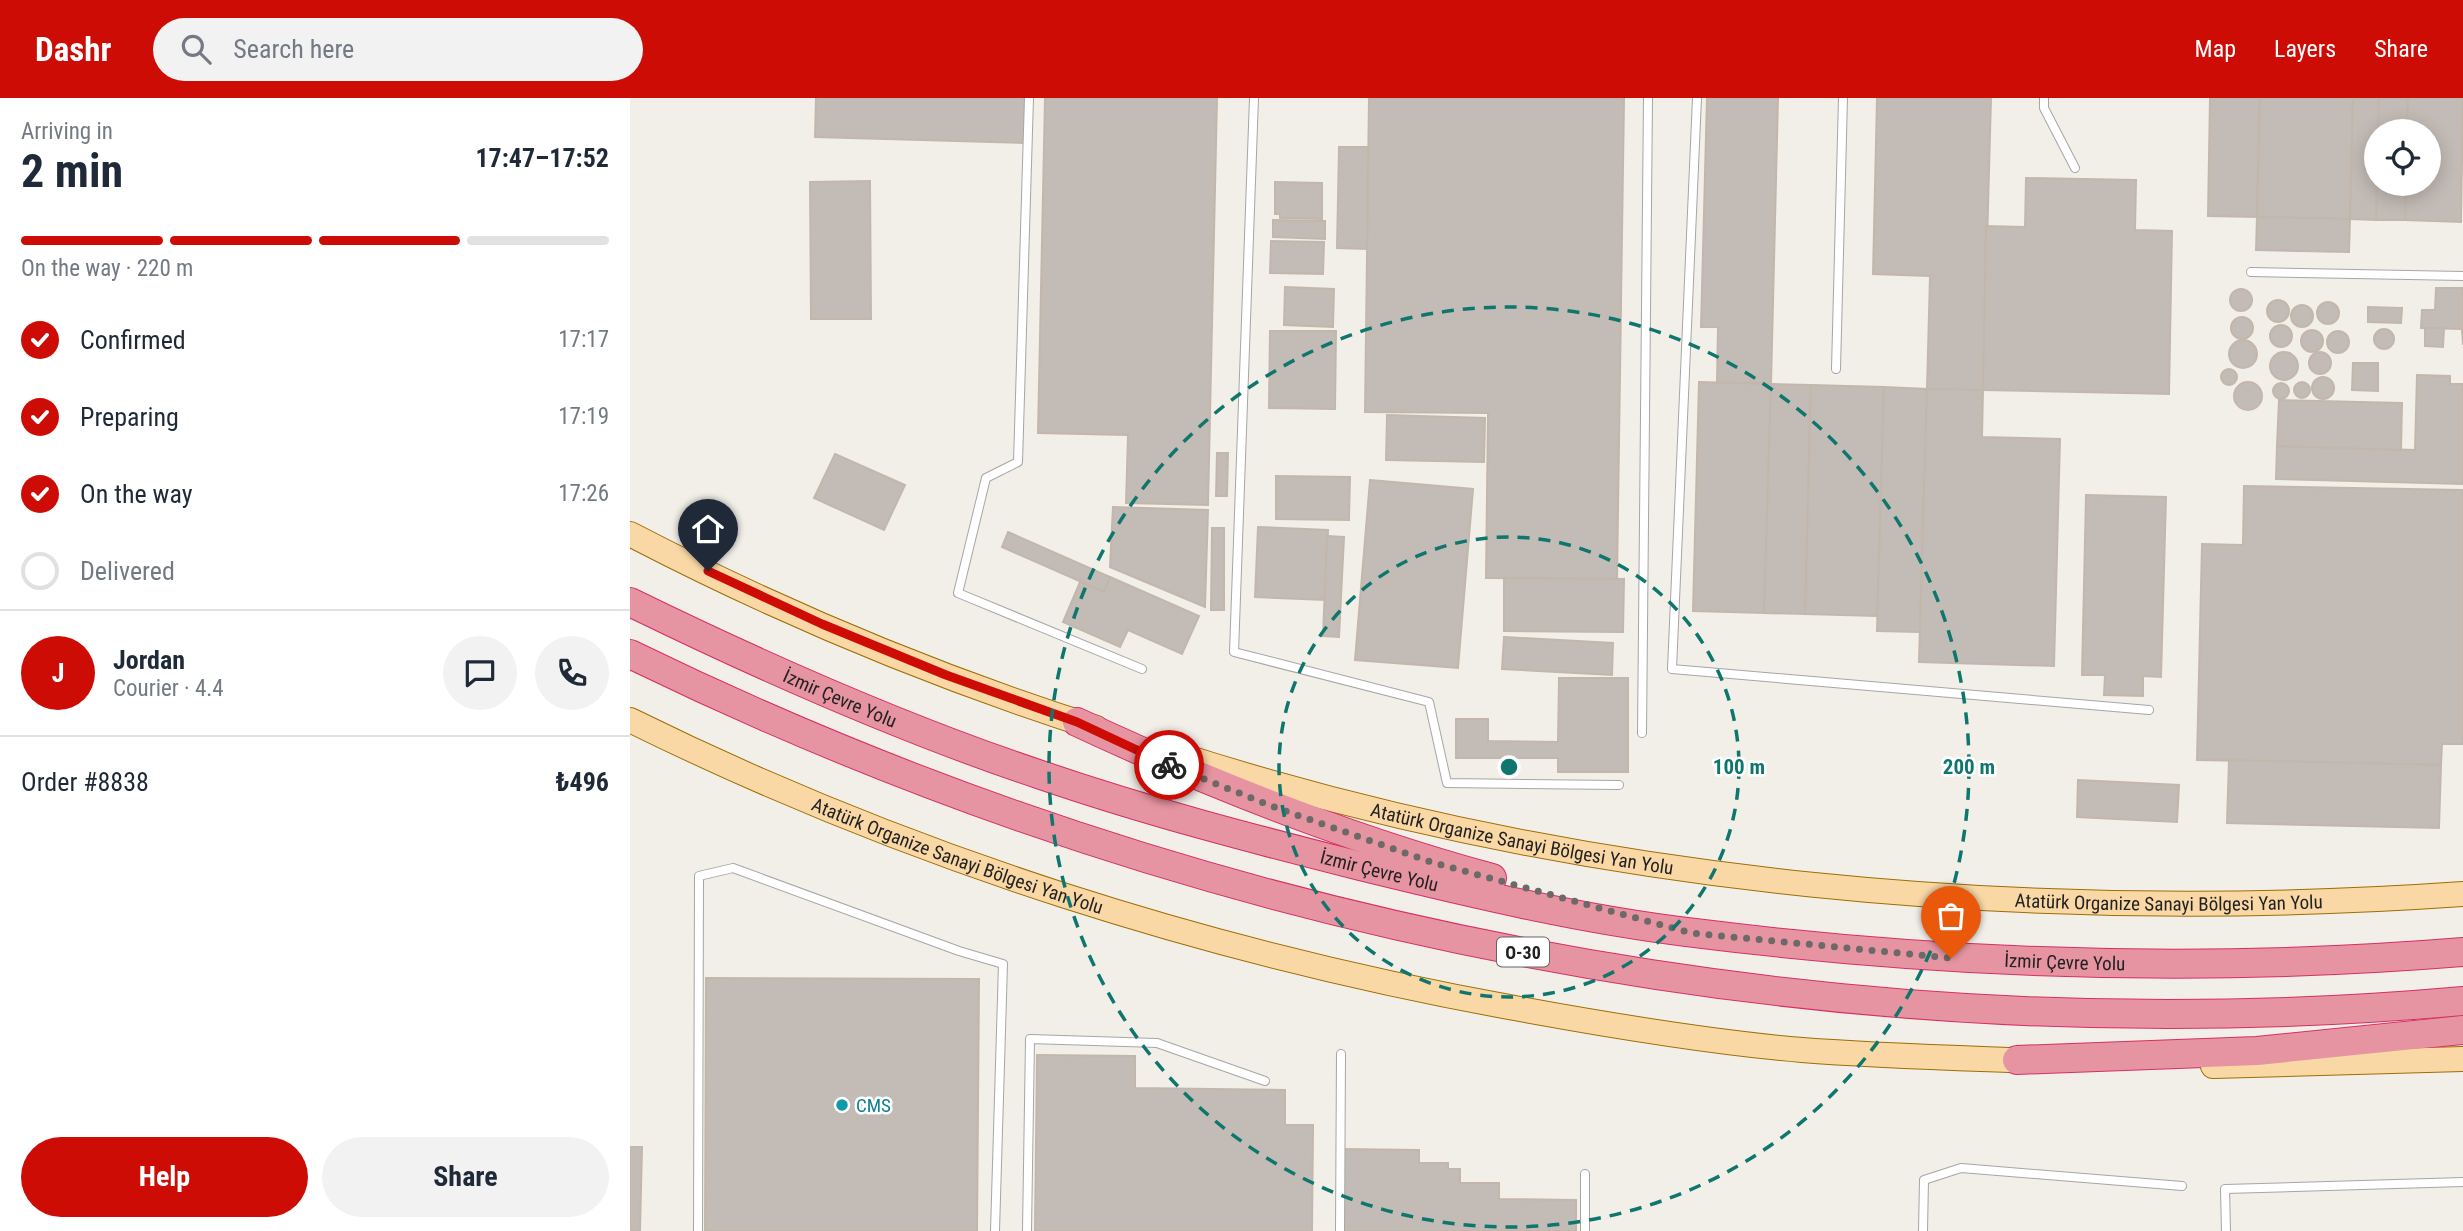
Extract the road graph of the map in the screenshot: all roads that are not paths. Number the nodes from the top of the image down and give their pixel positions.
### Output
1 (1029, 98) edge
2 (1254, 98) edge
3 (1648, 98) edge
4 (1697, 98) edge
5 (1843, 98) edge
6 (2045, 98) edge
7 (2075, 168) dead end
8 (2251, 272) dead end
9 (2463, 276) edge
10 (1836, 369) dead end
11 (630, 534) edge
12 (630, 601) edge
13 (630, 654) edge
14 (1142, 669) dead end
15 (2149, 709) dead end
16 (630, 720) edge
17 (1077, 722) junction
18 (1642, 733) dead end
19 (1619, 785) dead end
20 (2463, 894) edge
21 (1691, 933) junction
22 (2463, 952) edge
23 (2463, 1000) edge
24 (2463, 1030) edge
25 (1341, 1054) dead end
26 (2463, 1059) edge
27 (2017, 1060) junction
28 (1265, 1081) dead end
29 (1585, 1174) dead end
30 (2463, 1182) edge
31 (2182, 1186) dead end
32 (698, 1231) edge
33 (995, 1231) edge
34 (1027, 1231) edge
35 (1340, 1231) edge
36 (1584, 1231) edge
37 (1923, 1231) edge
38 (2225, 1231) edge

1 - 14 lane
2 - 19 lane
3 - 18 lane
4 - 15 lane
5 - 10 lane
6 - 7 lane
8 - 9 lane
11 - 17 main road, Atatürk Organize Sanayi Bölgesi Yan Yolu
12 - 21 highway, İzmir Çevre Yolu
13 - 23 highway, O-30
16 - 27 main road, Atatürk Organize Sanayi Bölgesi Yan Yolu
17 - 20 main road, Atatürk Organize Sanayi Bölgesi Yan Yolu
17 - 21 highway
21 - 22 highway, İzmir Çevre Yolu
24 - 27 highway
25 - 35 lane
26 - 27 main road, Atatürk Organize Sanayi Bölgesi Yan Yolu
28 - 34 lane
29 - 36 lane
30 - 38 lane
31 - 37 lane
32 - 33 lane

